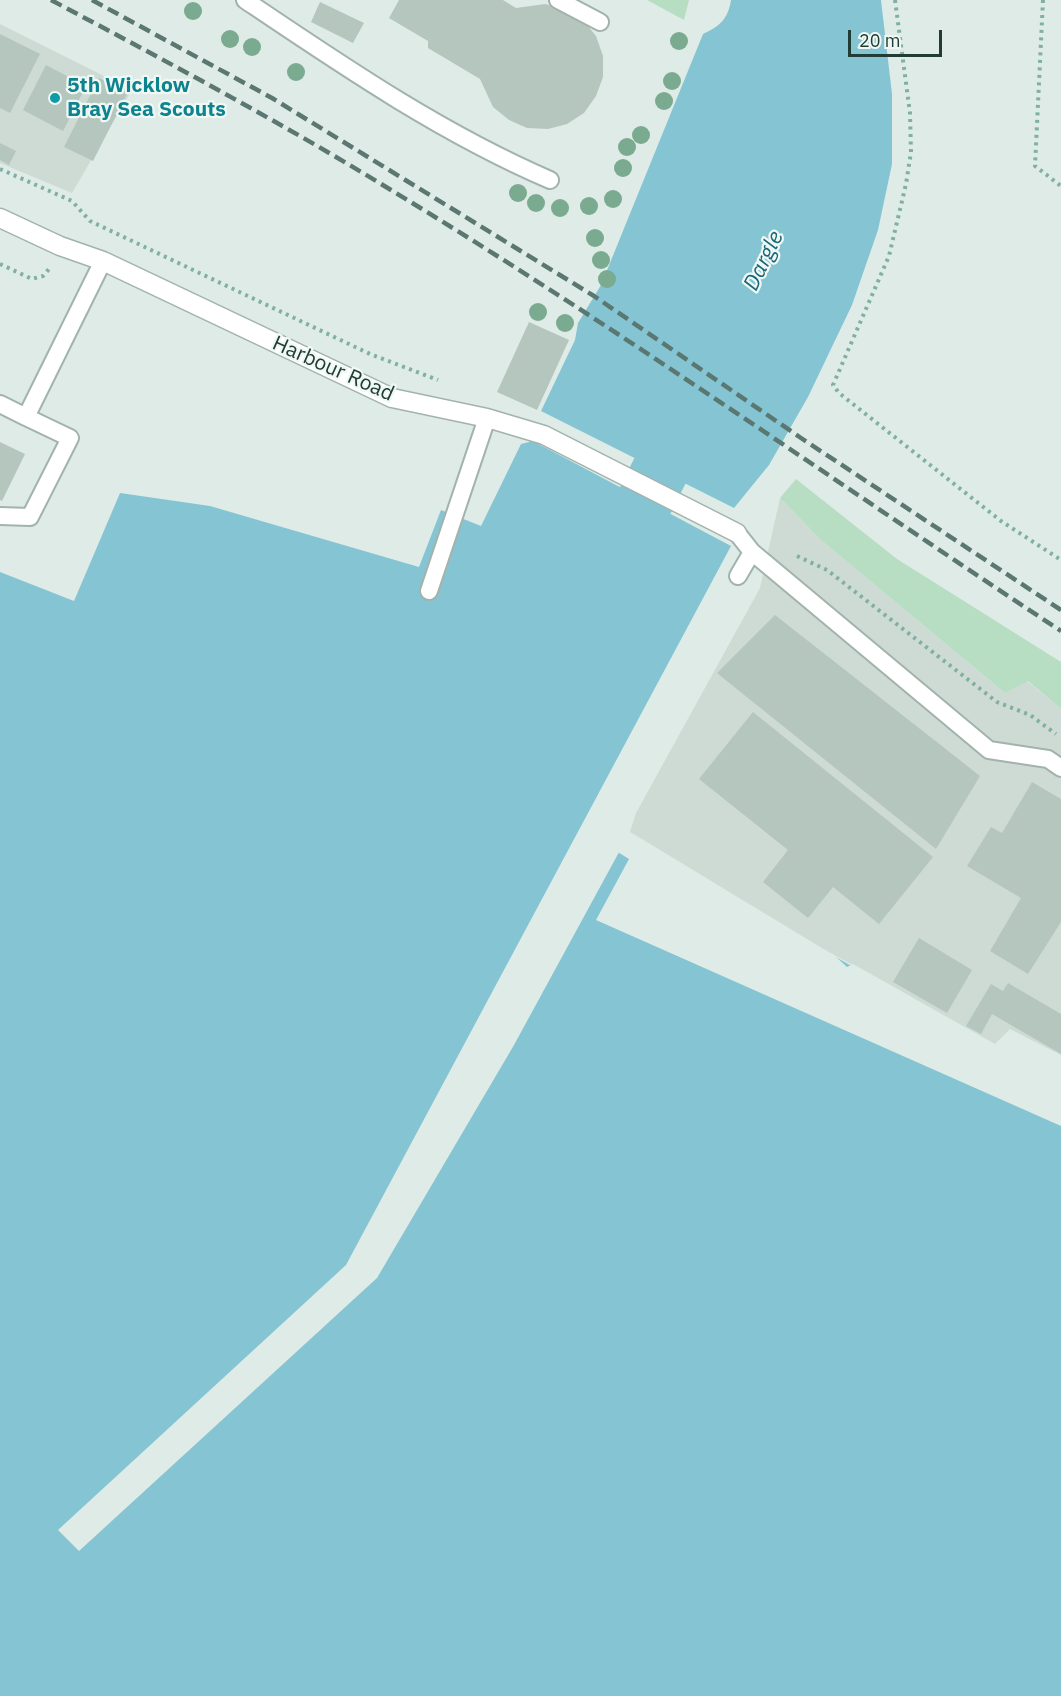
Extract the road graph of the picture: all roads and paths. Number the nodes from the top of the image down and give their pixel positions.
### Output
1 (245, 0) edge
2 (558, 0) edge
3 (895, 0) edge
4 (1043, 0) edge
5 (600, 22) dead end
6 (0, 169) edge
7 (550, 180) dead end
8 (1061, 186) edge
9 (0, 218) edge
10 (103, 261) junction
11 (0, 264) edge
12 (48, 270) dead end
13 (445, 383) dead end
14 (0, 404) edge
15 (26, 417) junction
16 (488, 418) junction
17 (0, 516) edge
18 (737, 533) joint
19 (752, 552) junction
20 (792, 555) dead end
21 (1061, 560) edge
22 (738, 576) dead end
23 (429, 591) dead end
24 (1061, 738) edge
25 (1061, 768) edge

1 - 7 lane
2 - 5 lane
3 - 21 path
4 - 8 path
6 - 13 path
9 - 10 street, Harbour Road
10 - 15 lane
10 - 16 street, Harbour Road
11 - 12 path
14 - 15 lane
15 - 17 lane
16 - 18 street, Harbour Road
16 - 23 lane
18 - 19 lane
19 - 22 lane
19 - 25 lane
20 - 24 path

